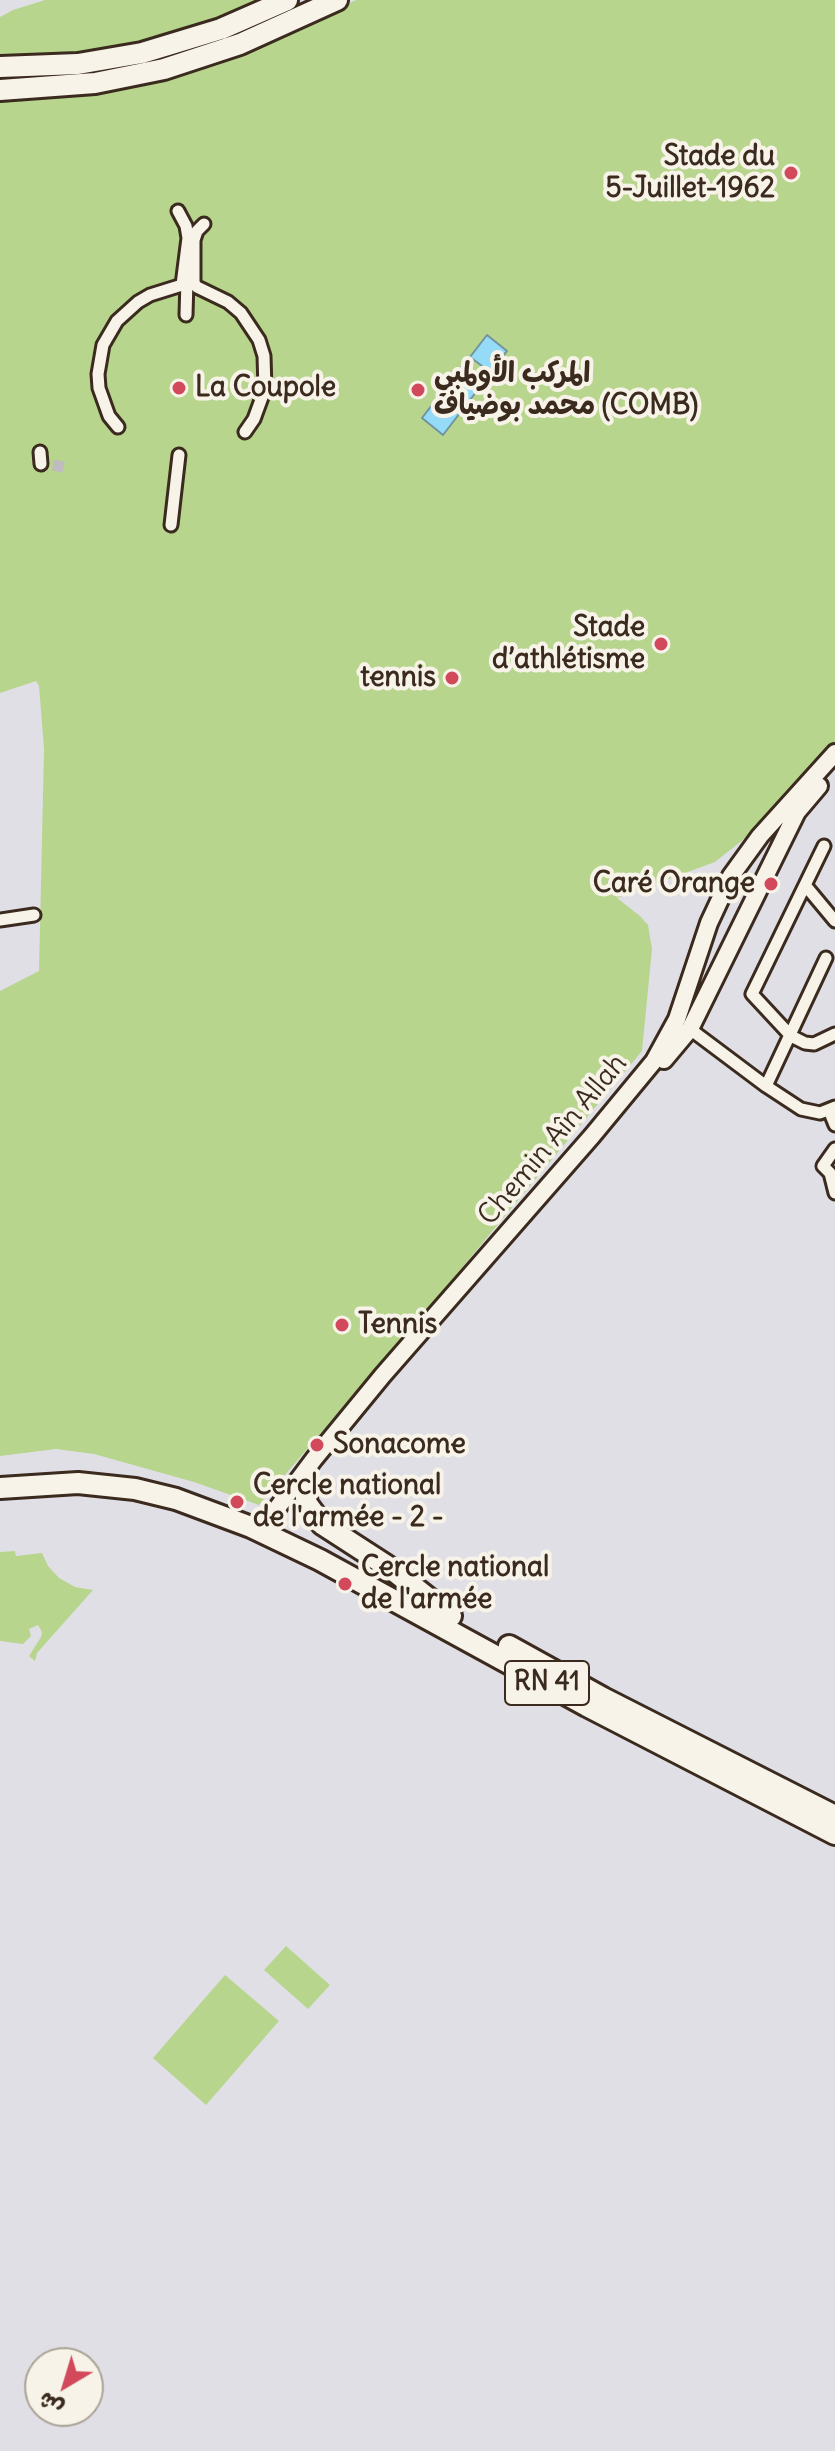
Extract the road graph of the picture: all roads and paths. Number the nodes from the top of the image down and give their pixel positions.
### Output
1 (287, 0) edge
2 (337, 0) edge
3 (0, 67) edge
4 (0, 90) edge
5 (178, 211) dead end
6 (204, 224) dead end
7 (189, 261) junction
8 (186, 315) dead end
9 (118, 427) dead end
10 (245, 432) dead end
11 (179, 455) dead end
12 (171, 525) dead end
13 (835, 753) edge
14 (835, 767) edge
15 (760, 836) junction
16 (780, 846) junction
17 (824, 846) dead end
18 (805, 885) junction
19 (34, 915) dead end
20 (0, 920) edge
21 (835, 921) edge
22 (826, 958) dead end
23 (684, 1024) junction
24 (835, 1034) edge
25 (791, 1036) junction
26 (766, 1086) junction
27 (832, 1109) edge
28 (835, 1125) edge
29 (835, 1149) edge
30 (835, 1193) edge
31 (0, 1474) edge
32 (304, 1486) junction
33 (0, 1488) edge
34 (269, 1529) junction
35 (451, 1616) junction
36 (835, 1816) edge
37 (835, 1834) edge

1 - 3 highway
2 - 4 highway
5 - 7 street
6 - 7 street
7 - 8 street
7 - 9 street
7 - 10 street
11 - 12 street
13 - 15 main road, Chemin Aîn Allah
14 - 16 main road, Chemin Aîn Allah
15 - 16 main road
15 - 23 main road, Chemin Aîn Allah
16 - 23 main road, Chemin Aîn Allah
17 - 18 street
18 - 21 street
18 - 25 street
19 - 20 street
22 - 25 street
23 - 26 street
23 - 32 main road, Chemin Aîn Allah
23 - 34 main road, Chemin Aîn Allah
24 - 25 street
25 - 26 street
26 - 27 street
27 - 28 street
29 - 30 street
31 - 34 highway, RN 41
32 - 34 main road, Chemin Aîn Allah
32 - 35 highway
33 - 34 highway, RN 41
34 - 35 highway, RN 41
34 - 37 highway, RN 41
35 - 36 highway, RN 41

